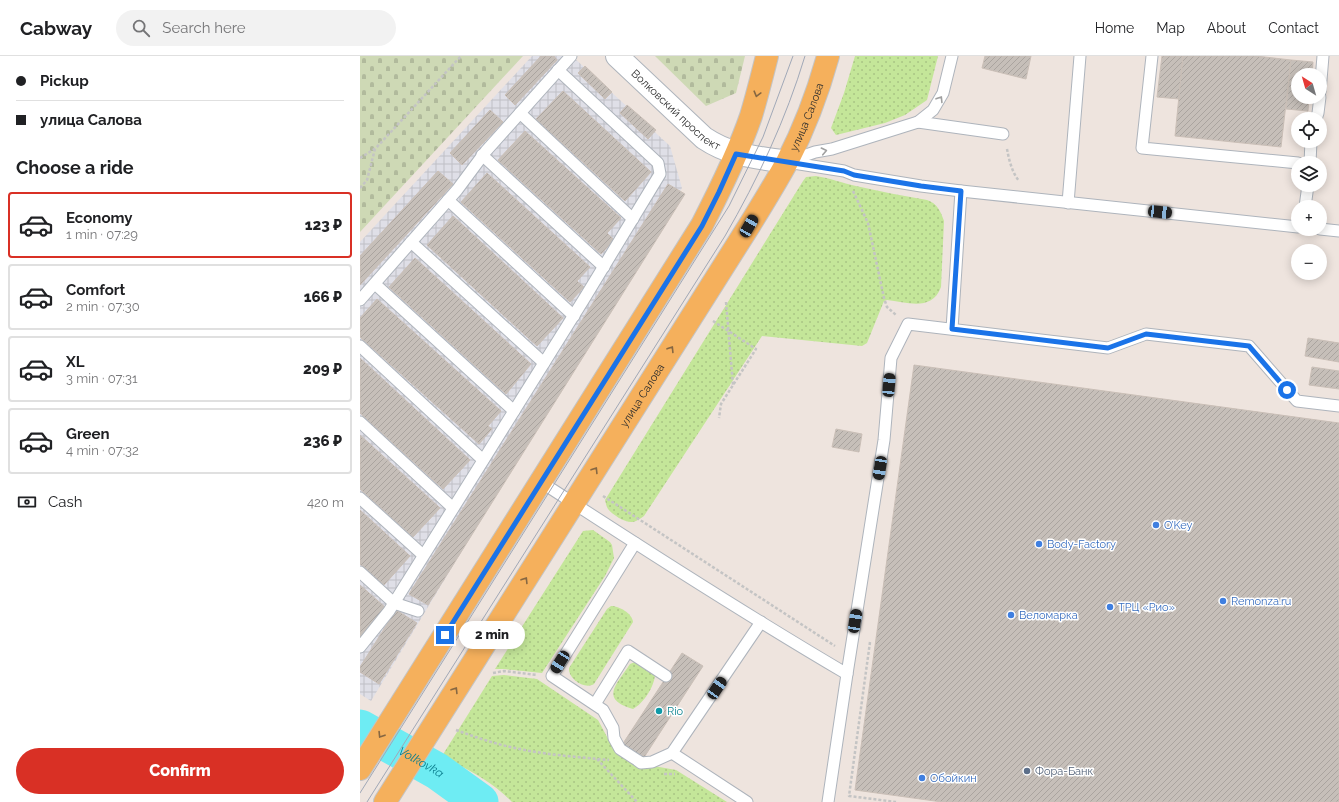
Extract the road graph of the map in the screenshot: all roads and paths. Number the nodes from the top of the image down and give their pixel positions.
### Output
1 (461, 56) edge
2 (571, 56) edge
3 (618, 56) edge
4 (767, 56) edge
5 (828, 56) edge
6 (952, 56) edge
7 (1080, 56) edge
8 (1152, 56) edge
9 (1323, 56) edge
10 (1322, 68) edge
11 (558, 70) junction
12 (520, 113) junction
13 (918, 122) junction
14 (1003, 134) joint
15 (376, 148) junction
16 (736, 154) junction
17 (482, 156) junction
18 (360, 158) edge
19 (787, 162) junction
20 (1291, 162) edge
21 (844, 171) junction
22 (360, 188) edge
23 (961, 191) junction
24 (1034, 199) junction
25 (448, 200) junction
26 (1068, 203) junction
27 (633, 219) junction
28 (1291, 226) edge
29 (1327, 230) edge
30 (1339, 231) edge
31 (411, 242) junction
32 (604, 267) junction
33 (375, 284) junction
34 (725, 296) dead end
35 (360, 300) edge
36 (574, 316) junction
37 (711, 320) dead end
38 (908, 324) junction
39 (952, 329) junction
40 (728, 330) junction
41 (360, 346) edge
42 (544, 363) junction
43 (733, 386) junction
44 (1339, 406) edge
45 (514, 411) junction
46 (719, 418) dead end
47 (360, 422) edge
48 (483, 460) junction
49 (541, 482) junction
50 (601, 494) dead end
51 (360, 498) edge
52 (574, 503) junction
53 (453, 508) junction
54 (635, 543) junction
55 (423, 555) junction
56 (360, 572) edge
57 (394, 603) junction
58 (418, 611) dead end
59 (761, 622) junction
60 (870, 639) dead end
61 (360, 647) edge
62 (850, 652) junction
63 (868, 654) junction
64 (486, 674) dead end
65 (847, 674) junction
66 (552, 676) junction
67 (666, 676) dead end
68 (595, 704) junction
69 (443, 726) junction
70 (672, 753) junction
71 (597, 759) junction
72 (637, 760) junction
73 (360, 769) edge
74 (388, 797) edge
75 (637, 802) edge
76 (747, 802) edge
77 (828, 802) edge
78 (896, 802) edge

1 - 15 path
2 - 11 lane
3 - 16 street, Волковский проспект
4 -> 16 main road
5 - 19 main road, улица Салова
13 -> 6 lane
7 - 26 lane
8 - 20 lane
9 - 10 lane
11 - 12 lane
11 - 27 lane
12 - 17 lane
12 - 27 lane
13 - 14 lane
19 -> 13 lane
14 - 24 path
15 - 18 path
15 - 22 path
16 - 19 street, Волковский проспект
16 - 49 main road
17 - 25 lane
17 - 32 lane
19 - 21 lane
52 -> 19 main road, улица Салова
21 - 23 lane
21 - 38 path
23 - 24 lane
23 - 39 lane
24 - 26 lane
25 - 31 lane
25 - 36 lane
26 - 28 lane
27 - 32 lane
29 - 30 lane
31 - 33 lane
31 - 42 lane
32 - 36 lane
33 - 35 lane
33 - 45 lane
34 - 40 path
36 - 42 lane
37 - 40 path
38 - 39 lane
38 - 62 lane
39 - 44 lane
40 - 43 path
40 - 43 path
41 - 48 lane
42 - 45 lane
43 - 46 path
45 - 48 lane
47 - 53 lane
48 - 53 lane
49 - 52 lane
49 -> 73 main road
50 - 62 path
51 - 55 lane
52 - 54 lane
69 -> 52 main road, улица Салова
53 - 55 lane
54 - 59 lane
54 - 66 lane
55 - 57 lane
56 - 57 lane
57 - 58 lane
57 - 61 lane
59 - 65 lane
59 - 70 lane
60 - 63 path
62 - 63 path
62 - 65 lane
63 - 78 path
64 - 66 path
65 - 77 lane
66 - 68 lane
67 - 68 lane
68 - 72 lane
69 - 71 path
69 - 74 main road, улица Салова
70 - 72 lane
70 - 76 lane
71 - 72 path
71 - 75 path

